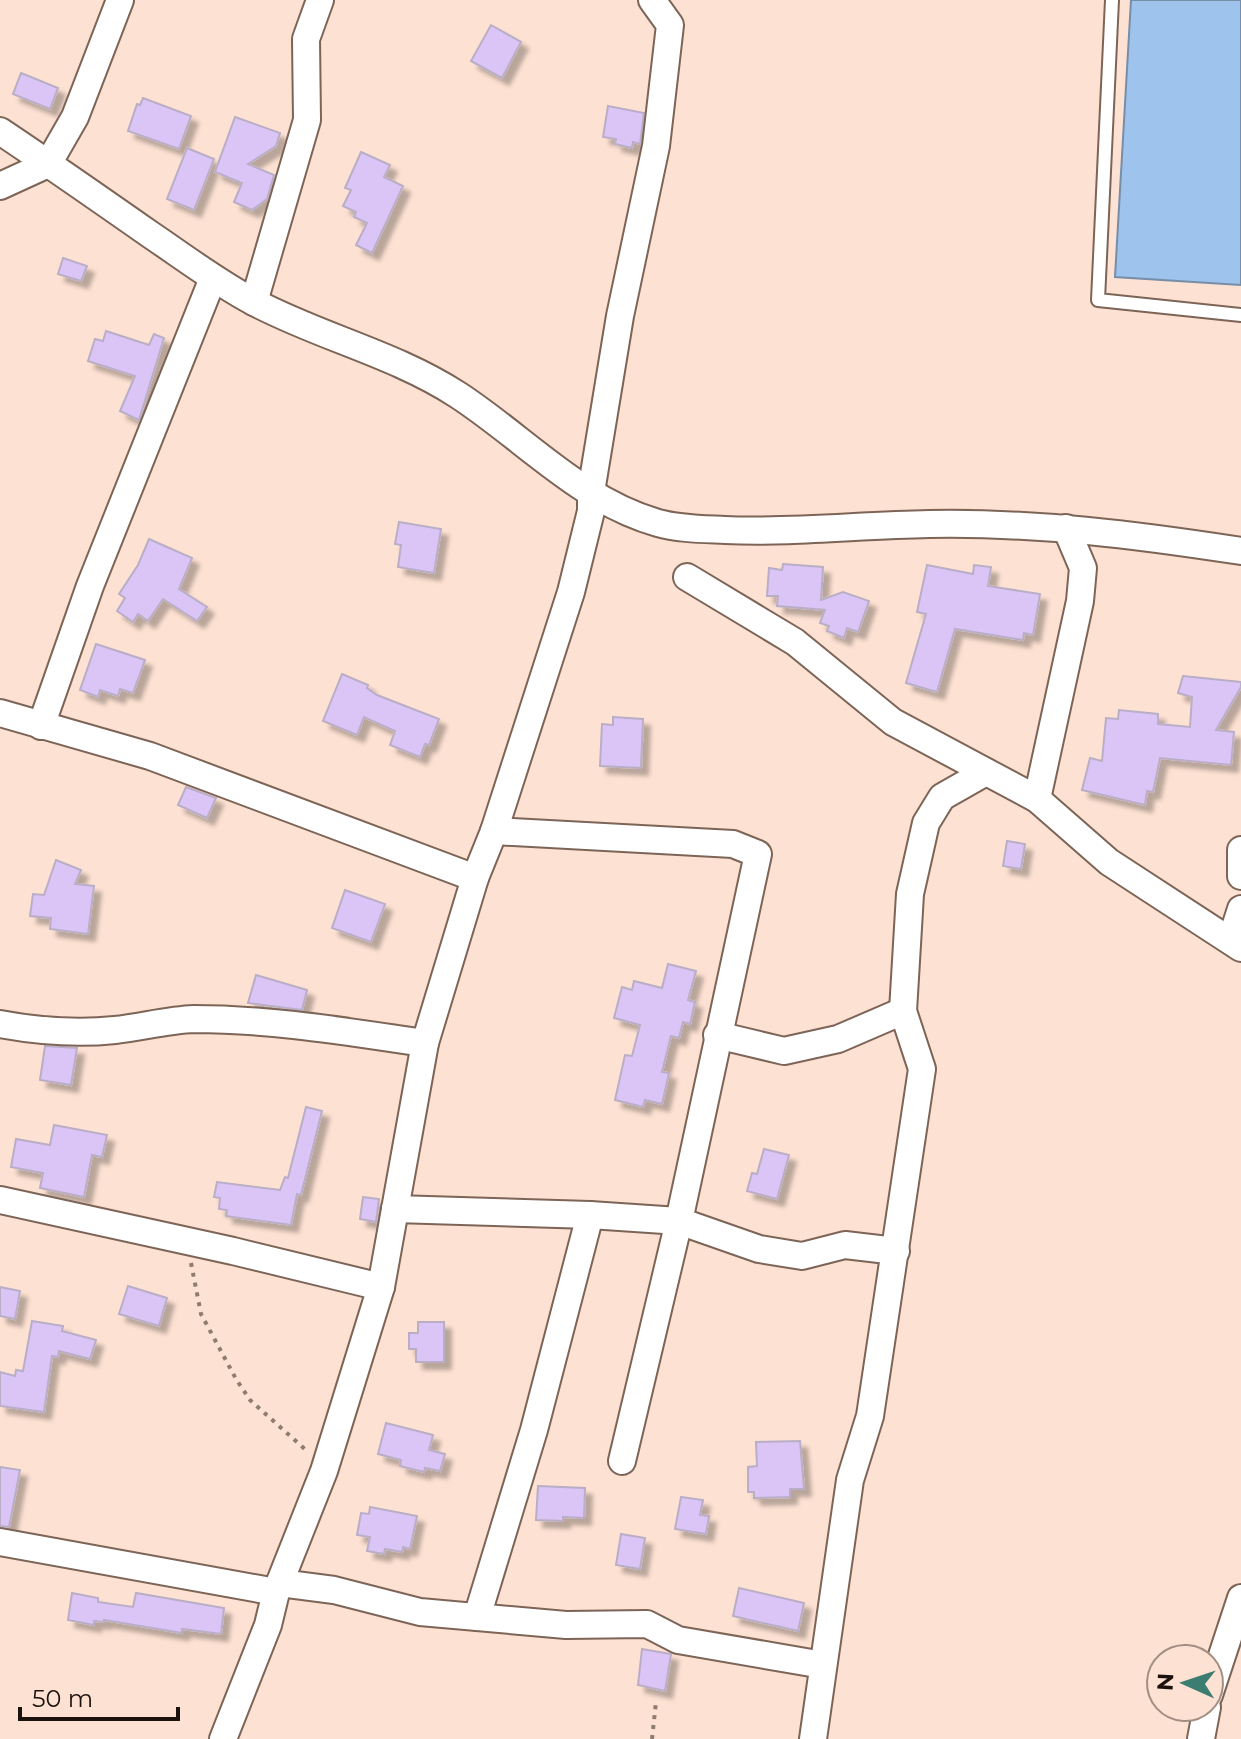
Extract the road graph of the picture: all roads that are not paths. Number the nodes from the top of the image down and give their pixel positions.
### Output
1 (120, 0) edge
2 (320, 0) edge
3 (652, 0) edge
4 (1112, 0) edge
5 (0, 131) edge
6 (48, 164) junction
7 (0, 186) edge
8 (213, 278) junction
9 (254, 302) junction
10 (1241, 315) edge
11 (591, 492) junction
12 (1066, 528) junction
13 (1241, 551) edge
14 (687, 577) dead end
15 (0, 713) edge
16 (41, 726) junction
17 (986, 772) junction
18 (1037, 799) junction
19 (494, 831) junction
20 (1241, 850) edge
21 (1241, 876) edge
22 (475, 878) junction
23 (1241, 909) edge
24 (1236, 944) edge
25 (903, 1011) junction
26 (0, 1024) edge
27 (717, 1035) junction
28 (425, 1043) junction
29 (0, 1200) edge
30 (395, 1209) junction
31 (590, 1215) junction
32 (679, 1221) junction
33 (896, 1251) junction
34 (381, 1287) junction
35 (622, 1461) dead end
36 (0, 1542) edge
37 (278, 1588) junction
38 (1241, 1598) edge
39 (477, 1617) junction
40 (1225, 1646) edge
41 (823, 1665) junction
42 (223, 1739) edge
43 (813, 1739) edge

1 - 6 street
2 - 9 street
3 - 11 street
4 - 10 lane
5 - 6 street
6 - 7 street
6 - 8 street
8 - 9 street
8 - 16 street
9 - 11 street
11 - 12 street
11 - 19 street
12 - 13 street
12 - 18 street
14 - 17 street
15 - 16 street
16 - 22 street
17 - 18 street
17 - 25 street
18 - 24 street
19 - 22 street
19 - 27 street
20 - 21 street
22 - 28 street
23 - 24 street
25 - 27 street
25 - 33 street
26 - 28 street
27 - 32 street
28 - 30 street
29 - 34 street
30 - 31 street
30 - 34 street
31 - 32 street
31 - 39 street
32 - 33 street
32 - 35 street
33 - 41 street
34 - 37 street
36 - 37 street
37 - 39 street
37 - 42 street
38 - 40 street
39 - 41 street
41 - 43 street

